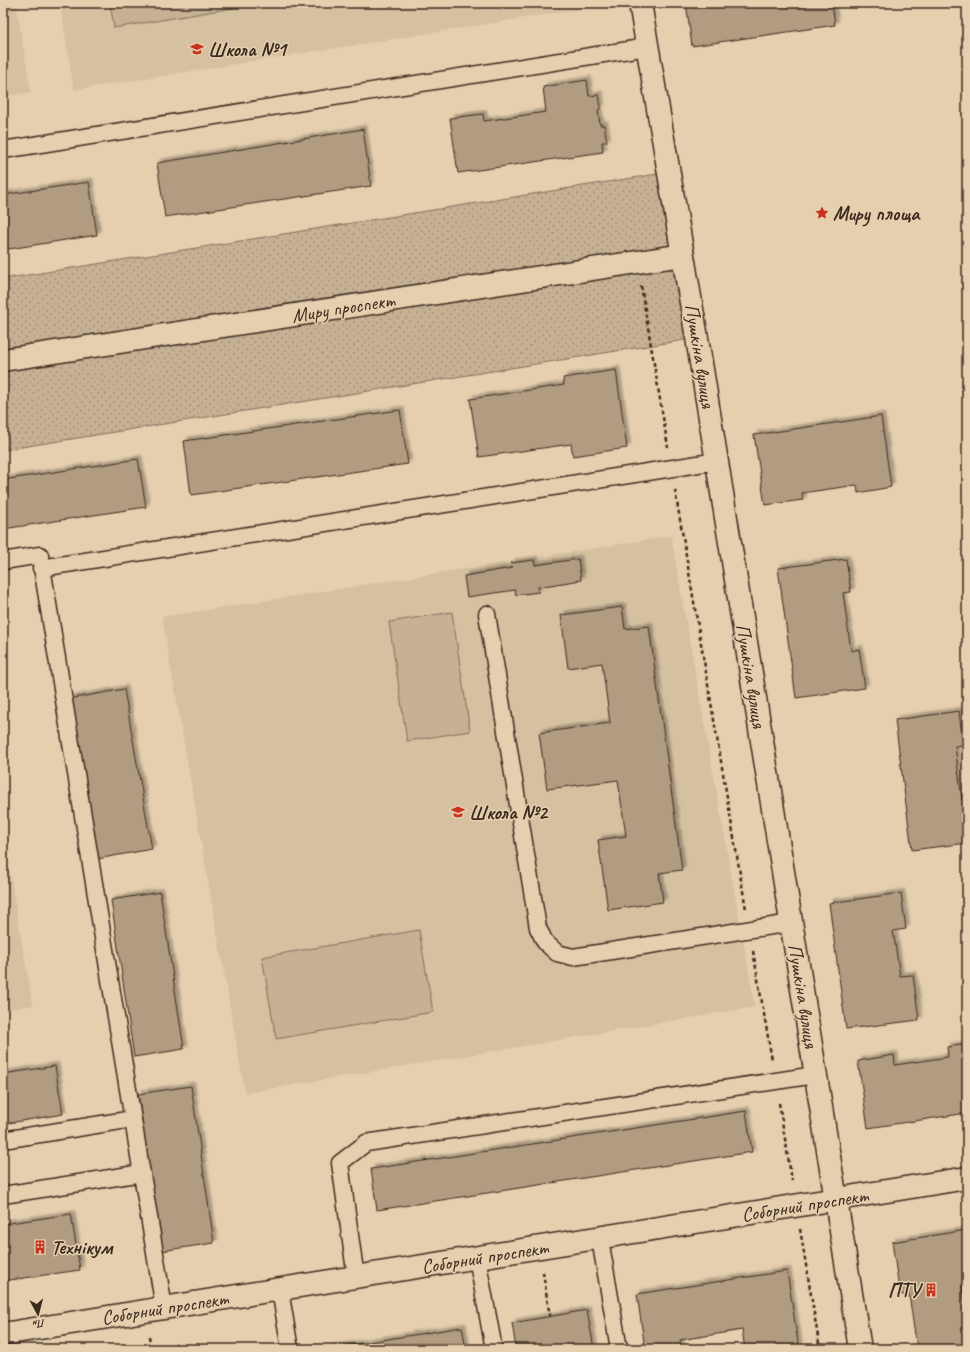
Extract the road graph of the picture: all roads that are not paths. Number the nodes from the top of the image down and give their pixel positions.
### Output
1 (640, 3) edge
2 (647, 47) junction
3 (3, 150) edge
4 (683, 255) junction
5 (3, 360) edge
6 (717, 461) junction
7 (3, 561) edge
8 (41, 568) junction
9 (487, 614) dead end
10 (791, 923) junction
11 (816, 1075) junction
12 (133, 1119) junction
13 (3, 1140) edge
14 (142, 1173) junction
15 (967, 1178) edge
16 (3, 1195) edge
17 (836, 1200) junction
18 (600, 1238) junction
19 (478, 1258) junction
20 (356, 1278) junction
21 (280, 1290) junction
22 (164, 1308) junction
23 (3, 1334) edge
24 (290, 1349) edge
25 (494, 1349) edge
26 (619, 1349) edge
27 (860, 1349) edge

1 - 2 street, Пушкіна вулиця
2 - 3 lane
2 - 4 street, Пушкіна вулиця
4 - 5 street, Миру проспект
4 - 6 street, Пушкіна вулиця
6 - 8 lane
6 - 10 street, Пушкіна вулиця
7 - 8 lane
8 - 12 lane
9 - 10 lane
10 - 11 street, Пушкіна вулиця
11 - 17 street, Пушкіна вулиця
11 - 20 lane
12 - 13 lane
12 - 14 lane
14 - 16 lane
14 - 22 lane
15 - 17 street, Соборний проспект
17 - 18 street, Соборний проспект
17 - 27 street, Пушкіна вулиця
18 - 19 street, Соборний проспект
18 - 26 lane
19 - 20 street, Соборний проспект
19 - 25 lane
20 - 21 street, Соборний проспект
21 - 22 street, Соборний проспект
21 - 24 lane
22 - 23 street, Соборний проспект

